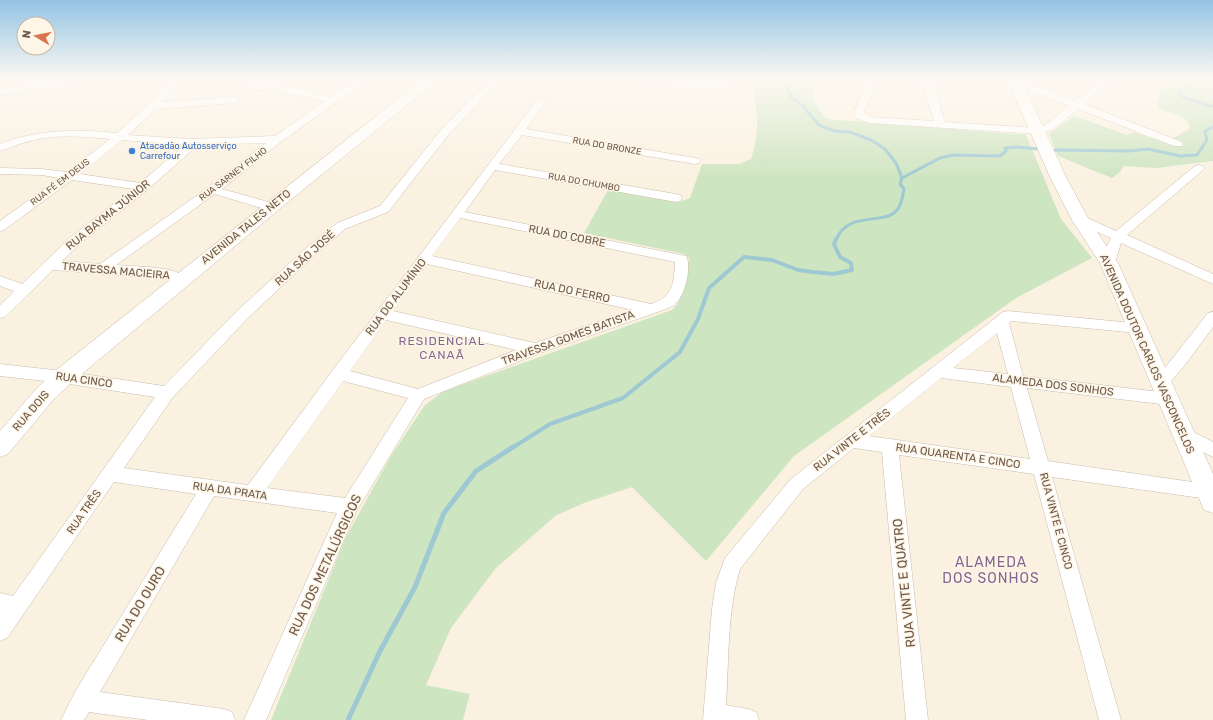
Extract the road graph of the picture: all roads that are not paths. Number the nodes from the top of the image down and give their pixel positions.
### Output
1 (147, 113) edge
2 (316, 113) edge
3 (389, 113) edge
4 (464, 113) edge
5 (533, 113) edge
6 (859, 113) edge
7 (937, 113) edge
8 (1030, 113) edge
9 (1068, 113) edge
10 (1095, 113) edge
11 (941, 126) junction
12 (518, 131) junction
13 (1038, 131) junction
14 (120, 137) junction
15 (278, 139) junction
16 (195, 142) junction
17 (1178, 144) dead end
18 (0, 148) edge
19 (695, 161) dead end
20 (492, 166) junction
21 (1199, 168) dead end
22 (0, 171) edge
23 (70, 176) junction
24 (143, 187) junction
25 (213, 190) junction
26 (676, 198) dead end
27 (270, 207) junction
28 (457, 214) junction
29 (1081, 220) junction
30 (0, 227) edge
31 (1118, 236) junction
32 (424, 259) junction
33 (1109, 263) junction
34 (50, 265) junction
35 (102, 269) junction
36 (1213, 279) edge
37 (181, 280) junction
38 (0, 281) edge
39 (23, 289) junction
40 (652, 309) junction
41 (0, 313) edge
42 (382, 314) junction
43 (1213, 317) edge
44 (1001, 322) junction
45 (1138, 328) junction
46 (534, 349) junction
47 (0, 370) edge
48 (938, 372) junction
49 (338, 374) junction
50 (63, 377) junction
51 (1017, 380) junction
52 (1165, 390) junction
53 (167, 393) junction
54 (418, 395) junction
55 (1185, 435) junction
56 (851, 441) junction
57 (890, 446) junction
58 (0, 447) edge
59 (1213, 450) edge
60 (1041, 467) junction
61 (110, 474) junction
62 (208, 488) junction
63 (252, 494) junction
64 (1211, 496) edge
65 (349, 507) junction
66 (9, 604) edge
67 (0, 631) edge
68 (83, 700) junction
69 (715, 717) edge
70 (72, 720) edge
71 (224, 720) edge
72 (255, 720) edge
73 (748, 720) edge
74 (918, 720) edge
75 (1110, 720) edge

1 - 14 street, RUA FÉ EM DEUS
2 - 15 street, RUA SARNEY FILHO
3 - 27 main road, AVENIDA TALES NETO
4 - 53 street, RUA SÃO JOSÉ
5 - 12 street, RUA DO ALUMÍNIO
6 - 11 street
7 - 11 street
8 - 13 main road, AVENIDA DOUTOR CARLOS VASCONCELOS
9 - 13 street
10 - 17 street
11 - 13 street
12 - 19 street, RUA DO BRONZE
12 - 20 street, RUA DO ALUMÍNIO
13 - 29 main road, AVENIDA DOUTOR CARLOS VASCONCELOS
14 - 16 street
14 - 18 street
14 - 23 street, RUA FÉ EM DEUS
15 - 16 street
15 - 25 street, RUA SARNEY FILHO
16 - 24 street, RUA BAYMA JÚNIOR
20 - 26 street, RUA DO CHUMBO
20 - 28 street, RUA DO ALUMÍNIO
21 - 31 street
22 - 23 street
23 - 24 street
23 - 30 street, RUA FÉ EM DEUS
24 - 34 street, RUA BAYMA JÚNIOR
25 - 27 street
25 - 35 street, RUA SARNEY FILHO
27 - 37 main road, AVENIDA TALES NETO
28 - 32 street, RUA DO ALUMÍNIO
28 - 40 street, RUA DO COBRE
29 - 31 street
29 - 33 main road, AVENIDA DOUTOR CARLOS VASCONCELOS
31 - 33 street
31 - 36 street
32 - 40 street, RUA DO FERRO
32 - 42 street, RUA DO ALUMÍNIO
33 - 45 main road, AVENIDA DOUTOR CARLOS VASCONCELOS
34 - 35 street, TRAVESSA MACIEIRA
34 - 39 street, RUA BAYMA JÚNIOR
35 - 37 street, TRAVESSA MACIEIRA
37 - 50 main road, AVENIDA TALES NETO
38 - 39 street
39 - 41 street, RUA BAYMA JÚNIOR
40 - 46 street, TRAVESSA GOMES BATISTA
42 - 46 street
42 - 49 street, RUA DO ALUMÍNIO
43 - 52 street
44 - 45 street, RUA VINTE E TRÊS
44 - 48 street, RUA VINTE E TRÊS
44 - 51 street, RUA VINTE E CINCO
45 - 52 main road, AVENIDA DOUTOR CARLOS VASCONCELOS
46 - 54 street, TRAVESSA GOMES BATISTA
47 - 50 street, RUA CINCO
48 - 51 street, ALAMEDA DOS SONHOS
48 - 56 street, RUA VINTE E TRÊS
49 - 54 street
49 - 63 street, RUA DO ALUMÍNIO
50 - 53 street, RUA CINCO
50 - 58 main road, RUA DOIS
51 - 52 street, ALAMEDA DOS SONHOS
51 - 60 street, RUA VINTE E CINCO
52 - 55 main road, AVENIDA DOUTOR CARLOS VASCONCELOS
53 - 61 street, RUA TRÊS
54 - 65 street, RUA DOS METALÚRGICOS
55 - 59 street
55 - 64 main road, AVENIDA DOUTOR CARLOS VASCONCELOS
56 - 57 street, RUA QUARENTA E CINCO
56 - 69 street, RUA VINTE E TRÊS
57 - 60 street, RUA QUARENTA E CINCO
57 - 74 street, RUA VINTE E QUATRO
60 - 64 street, RUA QUARENTA E CINCO
60 - 75 street, RUA VINTE E CINCO
61 - 62 street, RUA DA PRATA
61 - 66 street, RUA TRÊS
62 - 63 street, RUA DA PRATA
62 - 68 street, RUA DO OURO
63 - 65 street, RUA DA PRATA
65 - 72 street, RUA DOS METALÚRGICOS
66 - 67 street, RUA TRÊS
68 - 70 street, RUA DO OURO
68 - 71 street
69 - 73 street

